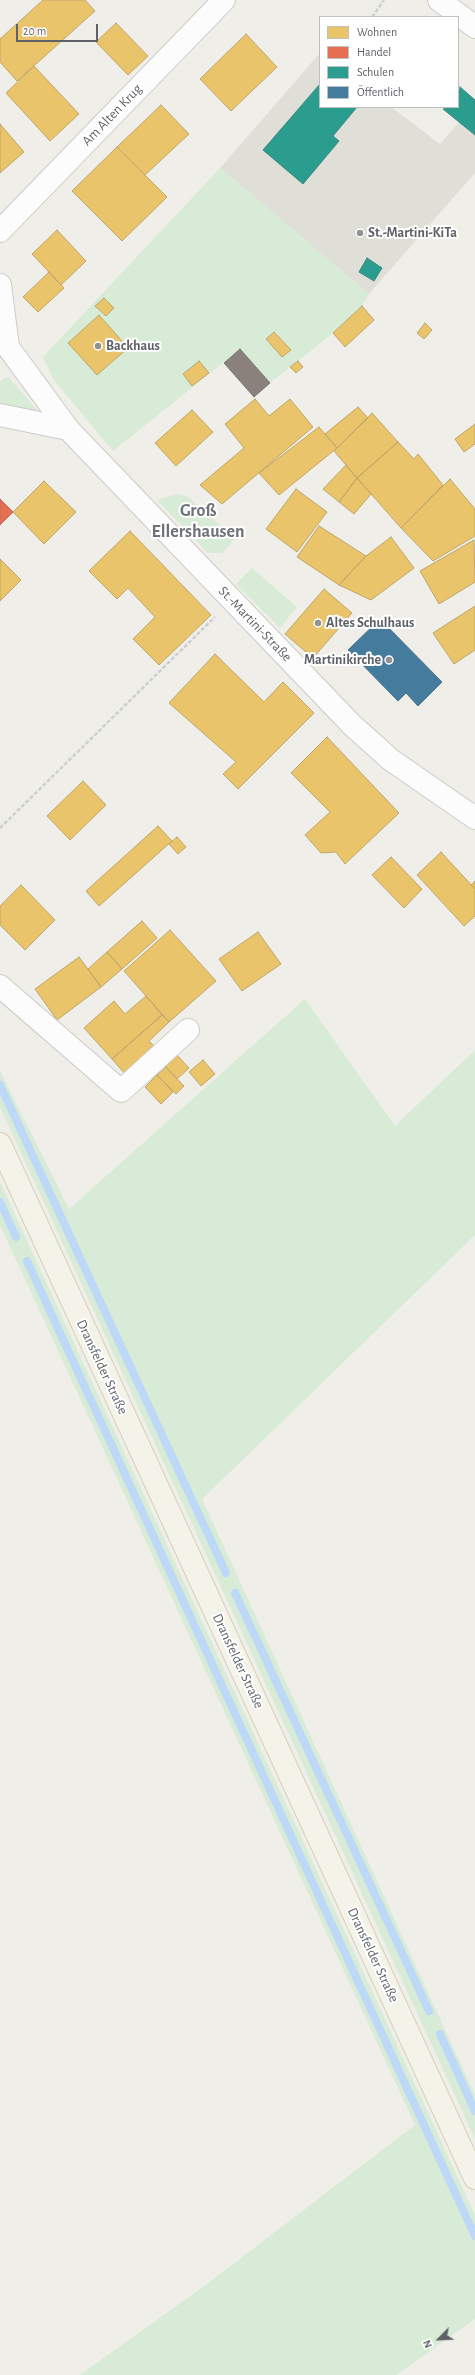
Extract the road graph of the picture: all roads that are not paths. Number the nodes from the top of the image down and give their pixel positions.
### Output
1 (224, 0) edge
2 (439, 0) edge
3 (475, 27) edge
4 (0, 231) edge
5 (0, 285) edge
6 (4, 351) edge
7 (0, 415) edge
8 (68, 428) junction
9 (475, 818) edge
10 (0, 986) edge
11 (188, 1030) dead end
12 (0, 1144) edge
13 (475, 2178) edge

1 - 4 street, Am Alten Krug
2 - 3 street
5 - 6 street, St.-Martini-Straße
6 - 8 street, St.-Martini-Straße
7 - 8 street
8 - 9 street, St.-Martini-Straße
10 - 11 street
12 - 13 main road, Dransfelder Straße

